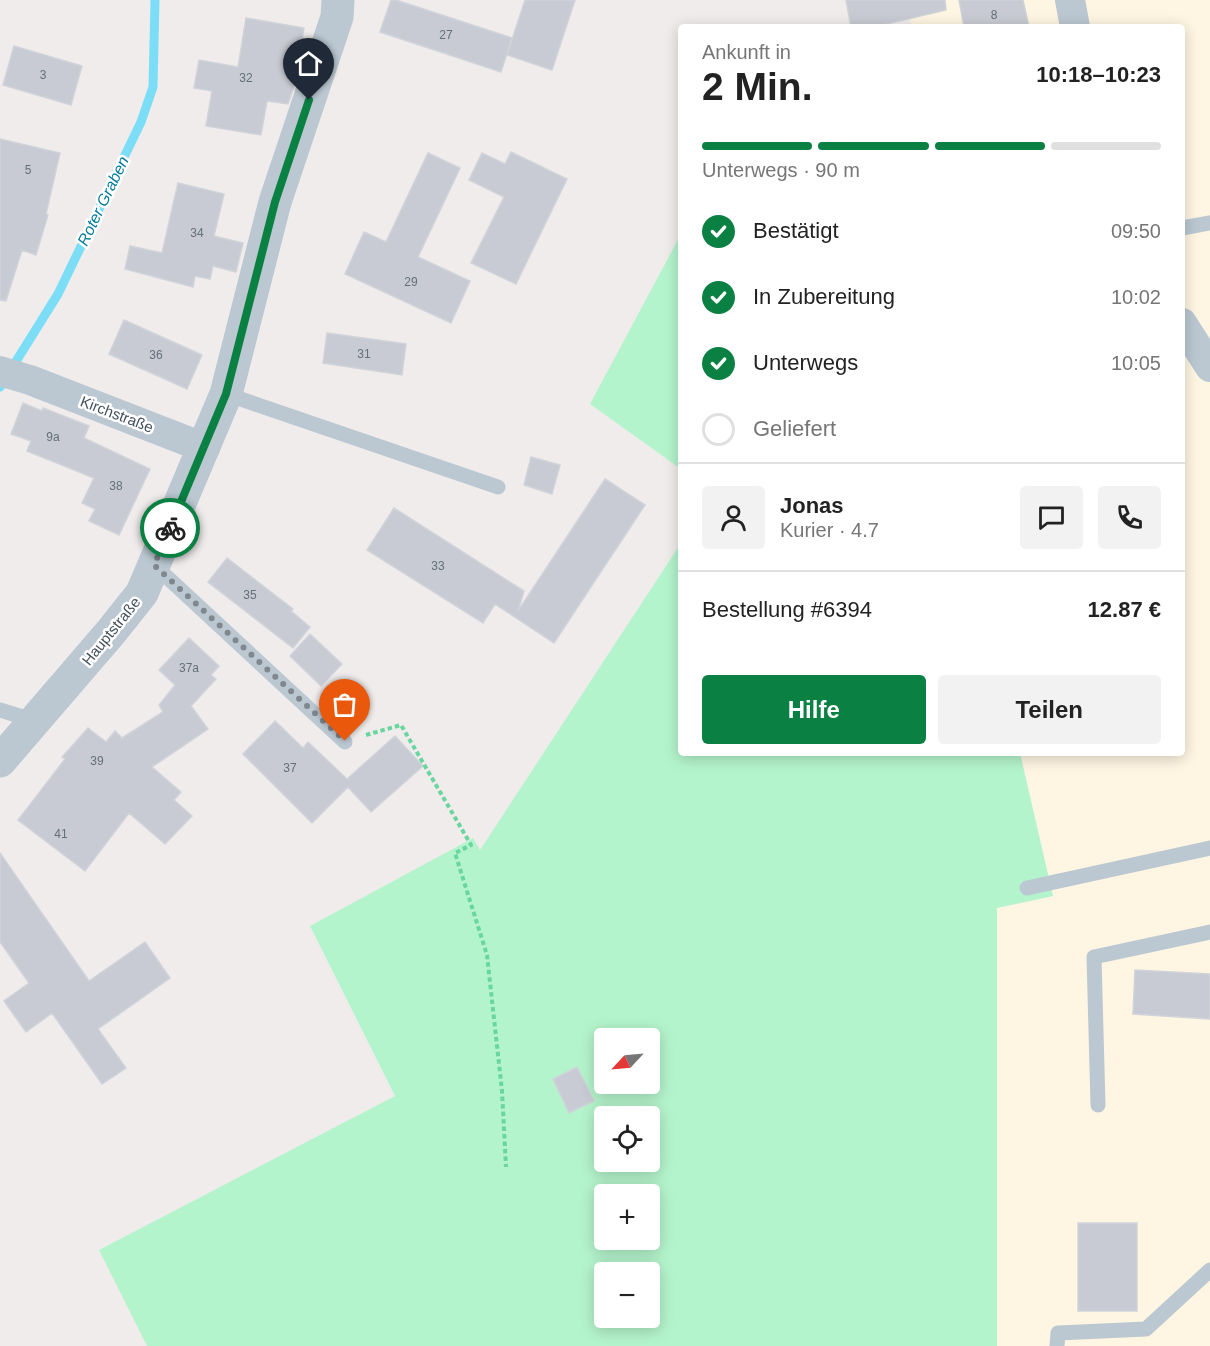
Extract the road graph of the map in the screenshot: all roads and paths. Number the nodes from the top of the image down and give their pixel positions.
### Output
1 (338, 0) edge
2 (1070, 0) edge
3 (1074, 24) edge
4 (1210, 223) edge
5 (1185, 227) edge
6 (1185, 328) edge
7 (1210, 367) edge
8 (0, 371) edge
9 (226, 394) junction
10 (205, 448) junction
11 (498, 488) dead end
12 (154, 565) junction
13 (0, 710) edge
14 (35, 721) junction
15 (345, 741) joint
16 (0, 760) edge
17 (1210, 848) edge
18 (1027, 888) dead end
19 (1210, 932) edge
20 (1098, 1105) dead end
21 (506, 1167) dead end
22 (1210, 1270) edge
23 (1057, 1346) edge

1 - 9 street, Hauptstraße
2 - 3 street
4 - 5 lane
6 - 7 street
8 - 10 street, Kirchstraße
9 - 10 street, Hauptstraße
9 - 11 lane
10 - 12 street, Hauptstraße
12 - 14 street, Hauptstraße
12 - 15 lane
13 - 14 lane
14 - 16 street, Hauptstraße
15 - 21 path
17 - 18 lane
19 - 20 lane
22 - 23 lane

